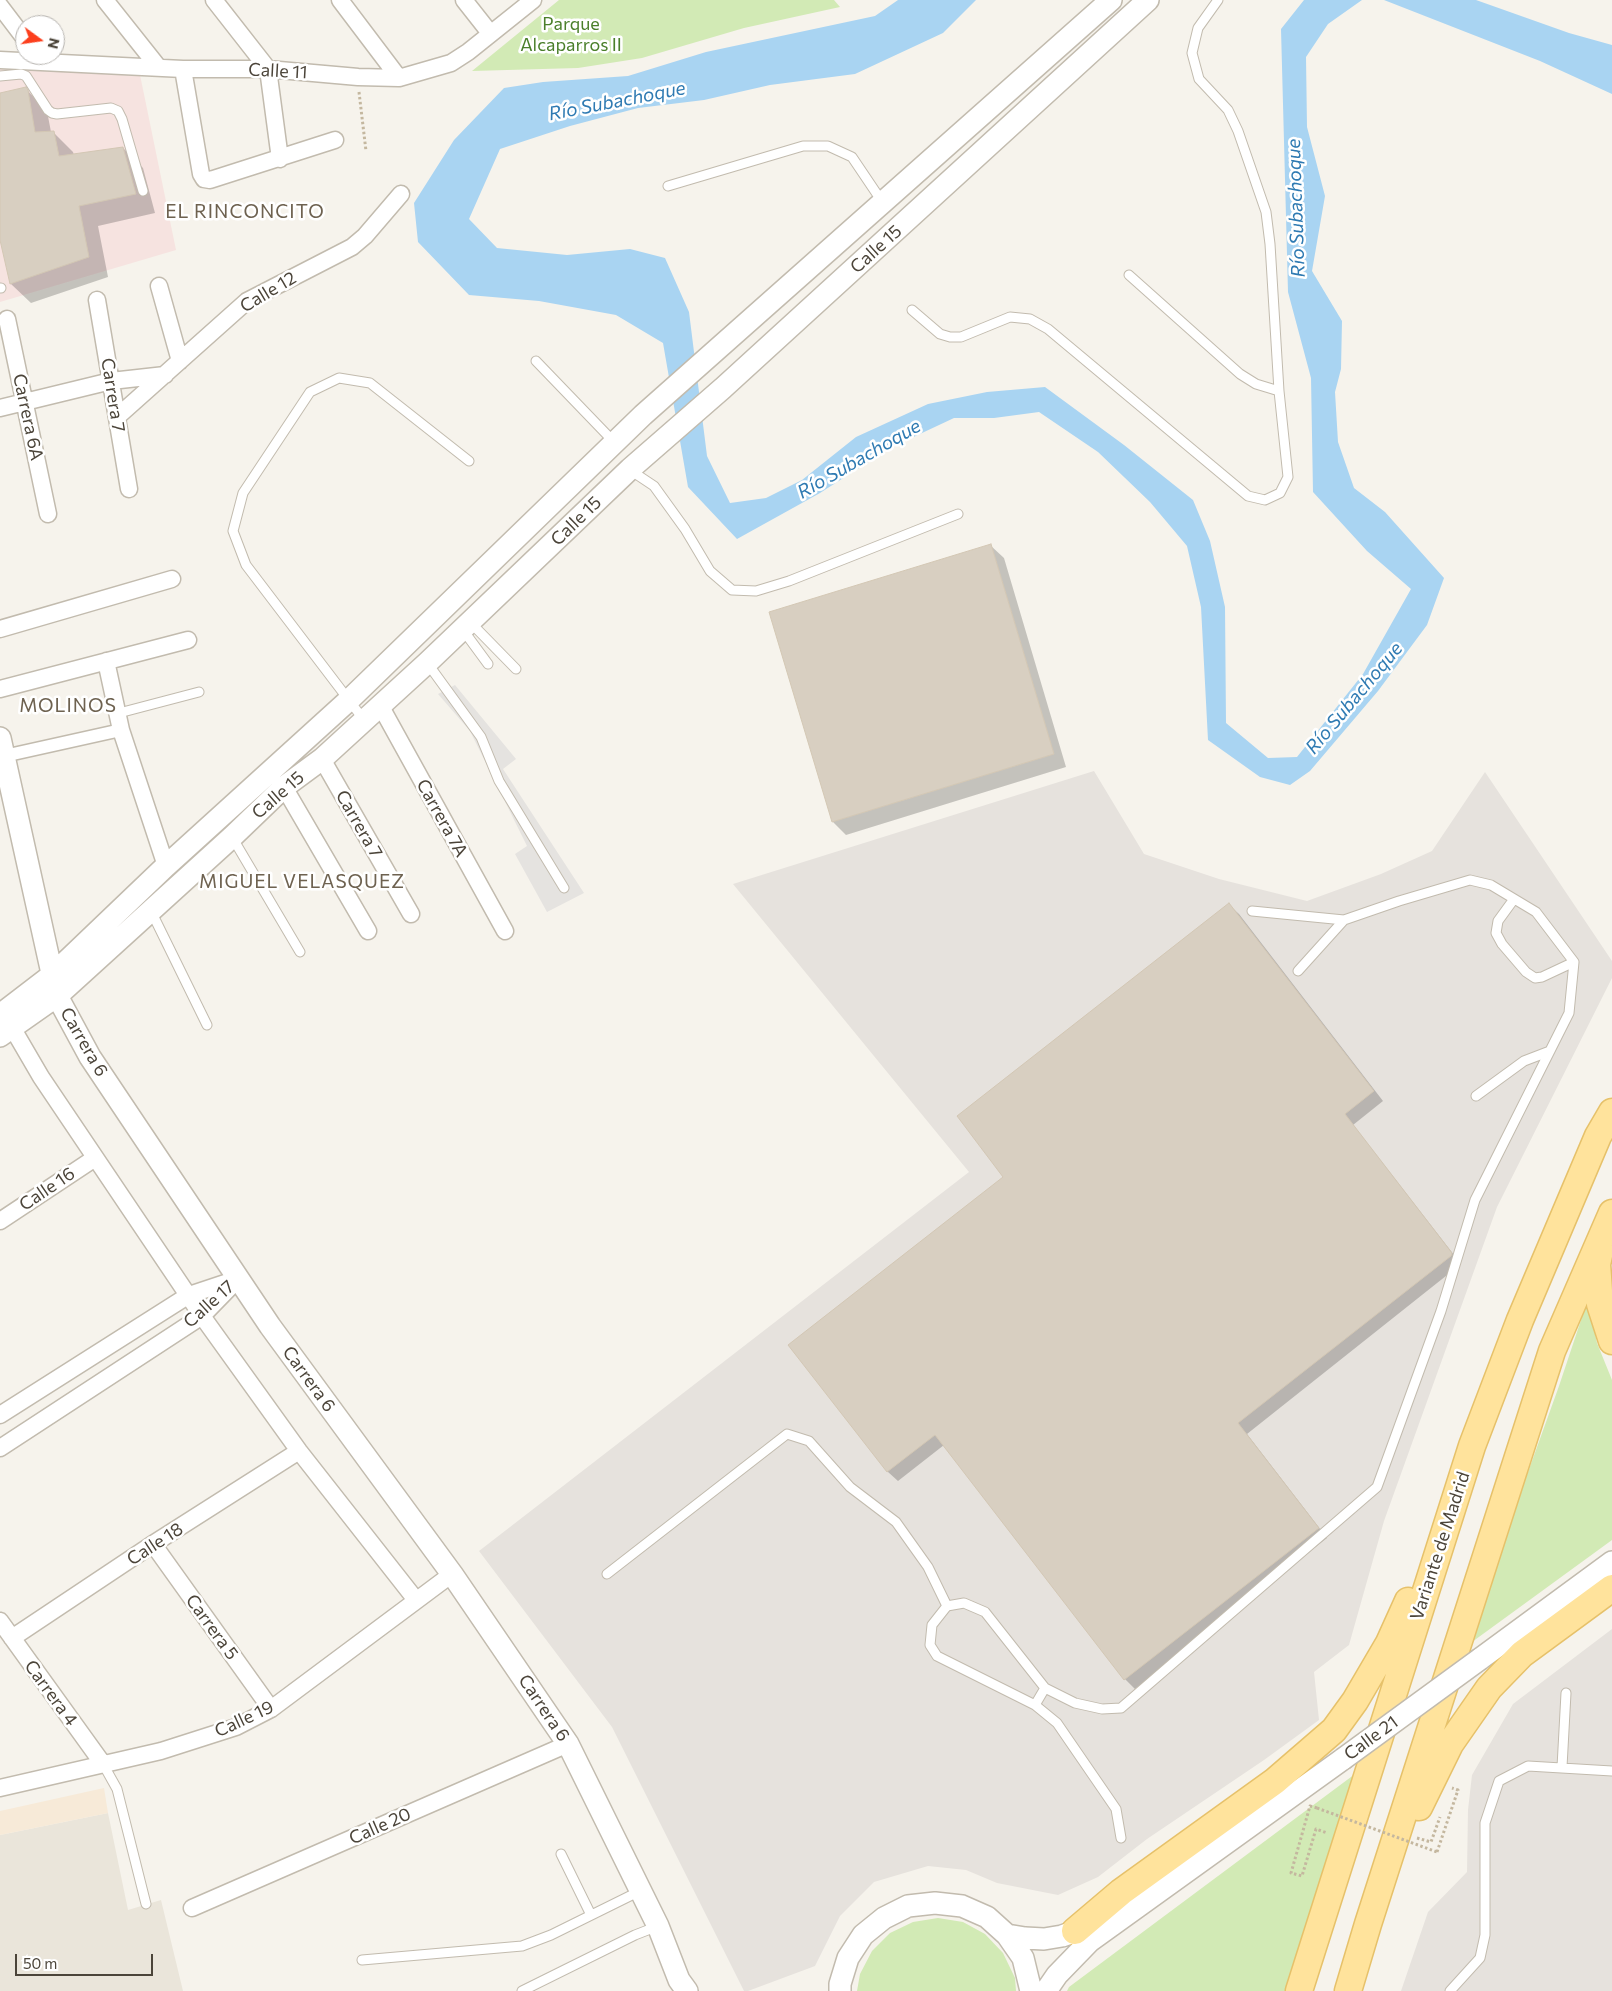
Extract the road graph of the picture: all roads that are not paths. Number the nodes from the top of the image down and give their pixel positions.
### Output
1 (105, 0) edge
2 (214, 0) edge
3 (340, 0) edge
4 (464, 0) edge
5 (533, 0) edge
6 (1111, 0) edge
7 (1148, 0) edge
8 (1218, 0) edge
9 (0, 6) edge
10 (15, 26) edge
11 (490, 33) junction
12 (0, 60) edge
13 (15, 60) edge
14 (65, 61) edge
15 (159, 68) junction
16 (183, 69) junction
17 (268, 69) junction
18 (0, 76) edge
19 (399, 78) junction
20 (335, 140) dead end
21 (280, 159) junction
22 (668, 186) dead end
23 (143, 191) dead end
24 (401, 194) dead end
25 (883, 203) junction
26 (899, 227) junction
27 (1129, 275) dead end
28 (159, 286) dead end
29 (97, 300) dead end
30 (912, 310) dead end
31 (7, 319) dead end
32 (180, 361) junction
33 (536, 361) dead end
34 (165, 374) junction
35 (111, 380) junction
36 (1279, 390) junction
37 (25, 402) junction
38 (0, 408) edge
39 (117, 417) junction
40 (614, 442) junction
41 (469, 461) dead end
42 (630, 469) junction
43 (128, 489) dead end
44 (48, 514) dead end
45 (958, 514) dead end
46 (172, 579) dead end
47 (466, 625) junction
48 (0, 629) edge
49 (188, 640) dead end
50 (106, 661) junction
51 (427, 663) junction
52 (488, 664) dead end
53 (516, 669) dead end
54 (0, 689) edge
55 (198, 692) dead end
56 (349, 700) junction
57 (380, 705) junction
58 (118, 713) junction
59 (364, 720) junction
60 (121, 730) junction
61 (2, 747) edge
62 (322, 759) junction
63 (284, 787) junction
64 (232, 837) junction
65 (166, 866) junction
66 (564, 888) dead end
67 (1514, 899) junction
68 (151, 911) junction
69 (1252, 911) dead end
70 (411, 914) dead end
71 (1344, 920) junction
72 (368, 931) dead end
73 (505, 931) dead end
74 (300, 952) dead end
75 (1574, 962) junction
76 (1298, 971) dead end
77 (52, 975) junction
78 (57, 996) junction
79 (4, 1023) edge
80 (207, 1025) dead end
81 (1550, 1051) junction
82 (1476, 1096) dead end
83 (1612, 1112) edge
84 (95, 1158) junction
85 (1609, 1219) edge
86 (0, 1221) edge
87 (239, 1278) junction
88 (189, 1295) junction
89 (202, 1316) junction
90 (1612, 1341) edge
91 (0, 1415) edge
92 (1472, 1446) junction
93 (0, 1448) edge
94 (299, 1451) junction
95 (153, 1544) junction
96 (1612, 1562) edge
97 (452, 1574) junction
98 (607, 1574) dead end
99 (1612, 1588) edge
100 (416, 1600) junction
101 (947, 1606) junction
102 (0, 1621) edge
103 (12, 1638) junction
104 (1045, 1688) junction
105 (1566, 1693) dead end
106 (1035, 1705) junction
107 (271, 1709) junction
108 (568, 1744) junction
109 (103, 1764) junction
110 (1562, 1767) junction
111 (1612, 1771) edge
112 (0, 1788) edge
113 (1121, 1838) dead end
114 (561, 1854) dead end
115 (640, 1891) junction
116 (146, 1904) dead end
117 (192, 1908) dead end
118 (1128, 1913) junction
119 (591, 1915) junction
120 (1368, 1924) junction
121 (658, 1926) junction
122 (1075, 1932) junction
123 (1007, 1935) junction
124 (362, 1960) dead end
125 (838, 1989) edge
126 (522, 1991) edge
127 (686, 1991) edge
128 (1031, 1991) edge
129 (1046, 1991) edge
130 (1298, 1991) edge
131 (1348, 1991) edge
132 (1450, 1991) edge

1 - 15 street
2 - 17 street
3 - 19 street
4 - 11 street
5 - 11 street, Calle 11
6 - 25 street, Calle 15
7 - 26 street, Calle 15
8 - 36 lane
9 - 10 street
11 - 19 street, Calle 11
12 - 13 street, Calle 11
14 - 15 street, Calle 11
15 - 16 street, Calle 11
16 - 17 street, Calle 11
16 - 21 street
17 - 19 street, Calle 11
17 - 21 street
18 - 23 lane
20 - 21 street
22 - 25 lane
24 - 32 street, Calle 12
25 - 26 street
25 - 40 street, Calle 15
26 - 42 street, Calle 15
27 - 36 lane
28 - 32 street
29 - 35 street, Carrera 7
30 - 36 lane
31 - 37 street, Carrera 6A
32 - 34 street, Calle 12
33 - 40 lane
34 - 35 street
34 - 39 street, Calle 12
35 - 37 street
35 - 39 street, Carrera 7
37 - 38 street
37 - 44 street, Carrera 6A
39 - 43 street, Carrera 7
40 - 42 street
40 - 56 street, Calle 15
41 - 56 lane
42 - 45 lane
42 - 47 street, Calle 15
46 - 48 street
47 - 51 street, Calle 15
47 - 52 lane
47 - 53 lane
49 - 50 street
50 - 54 street
50 - 58 street
51 - 57 street, Calle 15
51 - 66 lane
55 - 58 lane
56 - 59 lane
56 - 65 street, Calle 15
57 - 59 street, Calle 15
57 - 73 street, Carrera 7A
58 - 60 street
59 - 62 street, Calle 15
60 - 61 street
60 - 65 street
61 - 77 street, Carrera 6
62 - 63 street, Calle 15
62 - 70 street, Carrera 7
63 - 64 street, Calle 15
63 - 72 street
64 - 68 street, Calle 15
64 - 74 lane
65 - 77 street, Calle 15
67 - 71 lane
67 - 75 lane
67 - 75 lane
68 - 78 street, Calle 15
68 - 80 lane
69 - 71 lane
71 - 76 lane
75 - 81 lane
77 - 78 street, Carrera 6
77 - 79 street, Calle 15
78 - 79 street, Calle 15
78 - 87 street, Carrera 6
79 - 84 street
81 - 82 lane
81 - 104 lane
83 - 92 main road, Variante de Madrid
84 - 86 street, Calle 16
84 - 88 street
85 - 90 main road
85 - 120 main road
87 - 88 street, Calle 17
87 - 89 street, Calle 17
87 - 97 street, Carrera 6
88 - 89 street
88 - 91 street, Calle 17
89 - 93 street, Calle 17
89 - 94 street
92 - 122 main road
92 - 130 main road, Variante de Madrid
94 - 95 street, Calle 18
94 - 100 street
95 - 103 street, Calle 18
95 - 107 street, Carrera 5
96 - 118 street, Calle 21, bridge
97 - 100 street, Calle 19
97 - 108 street, Carrera 6
98 - 101 lane
99 - 120 main road
100 - 107 street, Calle 19
101 - 104 lane
101 - 106 lane
102 - 103 street, Carrera 4
103 - 109 street, Carrera 4
104 - 106 lane
105 - 110 lane
106 - 113 lane
107 - 109 street, Calle 19
108 - 115 street, Carrera 6
108 - 117 street, Calle 20
109 - 112 street, Calle 19
109 - 116 lane
110 - 111 lane
110 - 132 lane
114 - 119 lane
115 - 119 lane
115 - 121 street, Carrera 6
118 - 122 street, Calle 21
118 - 129 street, Calle 21
119 - 124 lane
120 - 131 main road
121 - 126 lane
121 - 127 street, Carrera 6
122 - 123 street, Calle 21
123 - 125 street
123 - 128 street

